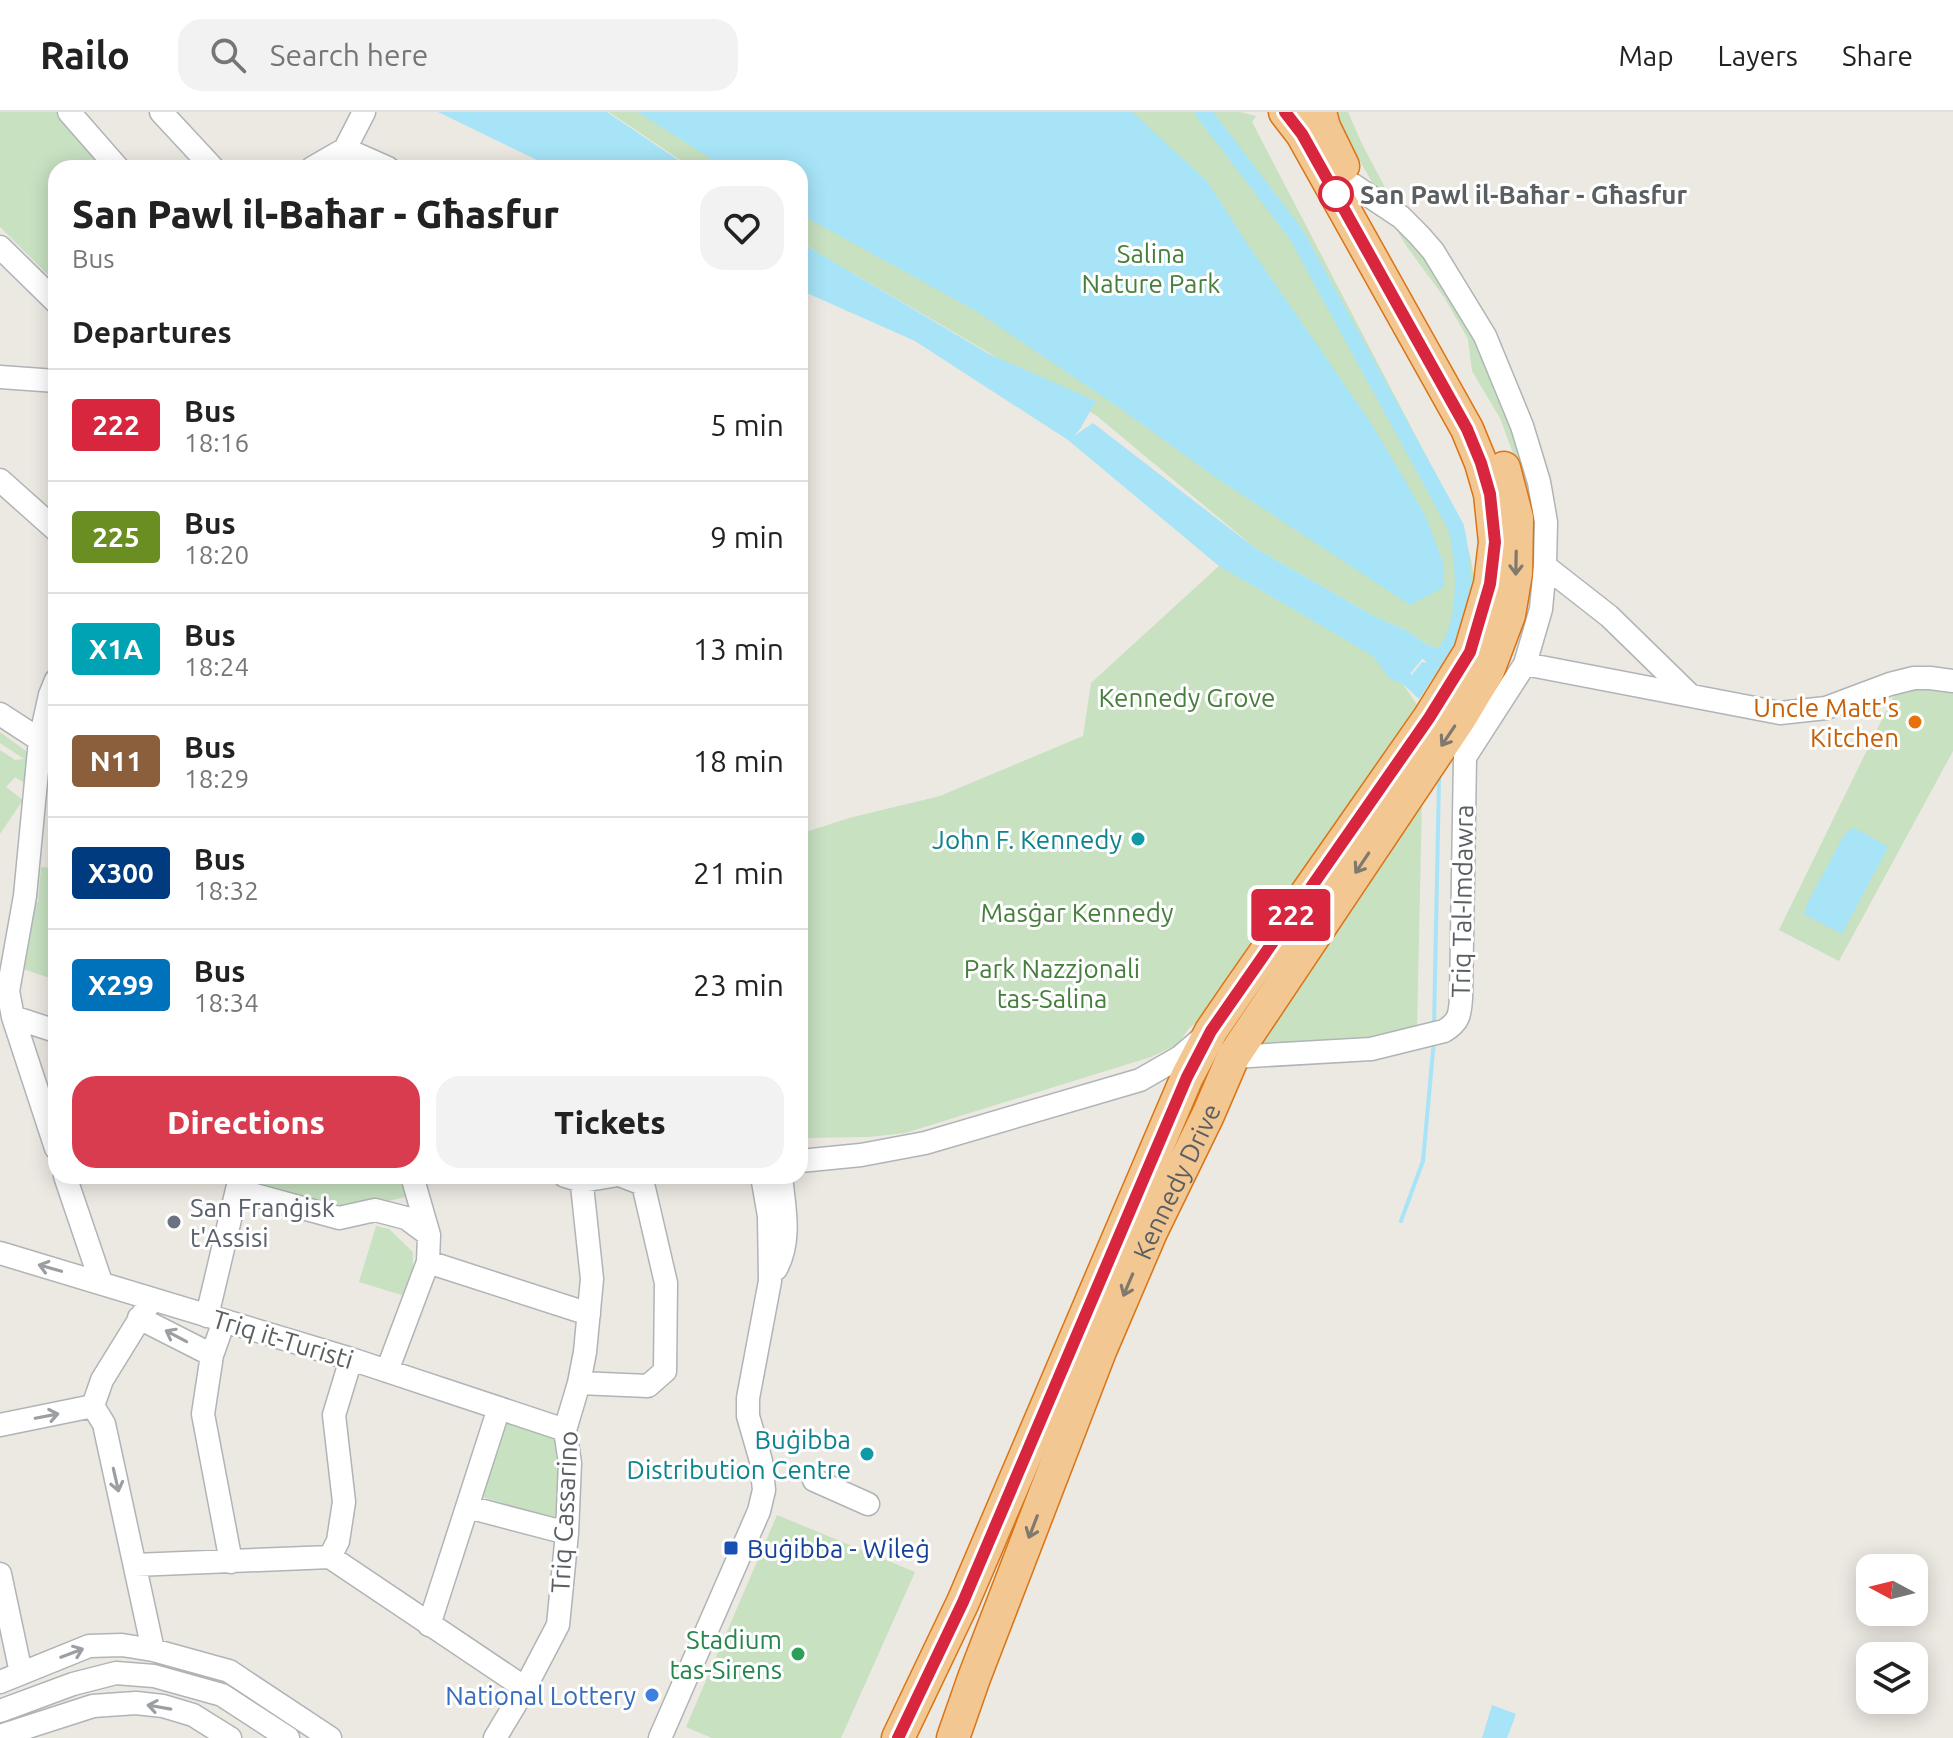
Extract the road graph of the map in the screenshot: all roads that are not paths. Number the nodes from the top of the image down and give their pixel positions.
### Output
1 (69, 112) edge
2 (161, 112) edge
3 (1285, 112) edge
4 (1320, 112) edge
5 (355, 115) edge
6 (345, 149) junction
7 (111, 160) edge
8 (206, 160) edge
9 (326, 160) edge
10 (370, 160) edge
11 (1353, 185) junction
12 (0, 247) edge
13 (48, 294) edge
14 (0, 377) edge
15 (48, 380) edge
16 (0, 480) edge
17 (48, 523) edge
18 (1545, 566) junction
19 (1479, 662) junction
20 (1525, 664) junction
21 (1953, 681) edge
22 (1690, 695) junction
23 (48, 704) edge
24 (0, 714) edge
25 (40, 740) junction
26 (6, 1019) edge
27 (48, 1029) edge
28 (1211, 1031) junction
29 (1233, 1057) junction
30 (1140, 1080) junction
31 (1173, 1107) junction
32 (48, 1127) edge
33 (808, 1145) edge
34 (885, 1151) junction
35 (808, 1160) edge
36 (68, 1184) edge
37 (238, 1184) edge
38 (241, 1184) edge
39 (414, 1184) edge
40 (577, 1184) edge
41 (643, 1184) edge
42 (763, 1184) edge
43 (771, 1184) edge
44 (782, 1184) edge
45 (769, 1216) junction
46 (429, 1235) junction
47 (0, 1253) edge
48 (428, 1262) junction
49 (770, 1281) junction
50 (101, 1282) junction
51 (152, 1299) junction
52 (589, 1314) junction
53 (139, 1318) junction
54 (216, 1319) junction
55 (212, 1355) junction
56 (351, 1359) junction
57 (387, 1371) junction
58 (579, 1383) junction
59 (93, 1406) junction
60 (499, 1408) junction
61 (0, 1425) edge
62 (565, 1430) junction
63 (814, 1480) dead end
64 (868, 1504) dead end
65 (468, 1507) junction
66 (567, 1533) junction
67 (330, 1557) junction
68 (231, 1562) junction
69 (135, 1565) junction
70 (0, 1574) edge
71 (429, 1625) junction
72 (153, 1650) junction
73 (10, 1677) edge
74 (525, 1688) junction
75 (0, 1711) edge
76 (0, 1736) edge
77 (230, 1738) edge
78 (288, 1738) edge
79 (330, 1738) edge
80 (495, 1738) edge
81 (660, 1738) edge
82 (898, 1738) edge
83 (953, 1738) edge

1 - 7 street
2 - 8 street
3 - 19 highway
4 - 11 highway
5 - 6 street
6 - 9 street
6 - 10 street
11 - 18 street, Triq Tal-Imdawra
11 -> 19 highway
12 - 13 street
14 - 15 street
16 - 17 street
18 - 20 street, Triq Tal-Imdawra
18 - 22 street
19 - 28 highway, Kennedy Drive
19 -> 29 highway, Kennedy Drive
20 - 22 street
20 - 29 street, Triq Tal-Imdawra
21 - 22 street
23 - 25 street
24 - 25 street
25 - 26 street
26 - 27 street
26 - 32 street
28 - 30 street
28 - 31 highway, Kennedy Drive
29 -> 83 highway, Kennedy Drive
30 - 31 street
30 - 34 street
31 - 82 highway, Kennedy Drive
33 - 34 street
34 - 35 street
36 - 50 street
37 - 54 street
38 - 46 street
39 - 46 street
40 - 52 street, Triq Cassarino
41 - 58 street
42 - 45 street
43 - 45 street
44 - 49 street
45 - 49 street
46 - 48 street
50 -> 47 street, Triq it-Turisti
48 - 52 street
48 - 57 street
49 - 81 street
50 - 51 street, Triq it-Turisti
51 - 53 street
51 - 54 street, Triq it-Turisti
52 - 58 street, Triq Cassarino
55 -> 53 street, Triq it-Turisti
53 - 59 street
54 - 55 street
54 - 56 street, Triq it-Turisti
55 - 68 street
56 - 57 street, Triq it-Turisti
56 - 67 street
57 - 60 street, Triq it-Turisti
58 - 62 street, Triq Cassarino
61 -> 59 street
59 -> 69 street
60 - 62 street, Triq it-Turisti
60 - 65 street
62 - 66 street, Triq Cassarino
63 - 64 street
65 - 66 street
65 - 71 street
66 - 74 street, Triq Cassarino
67 - 68 street
67 - 71 street
68 - 69 street
69 - 72 street
70 - 73 street
71 - 74 street
73 -> 72 street
72 - 79 street
74 - 80 street, Triq Cassarino
75 - 78 street
77 -> 76 street

